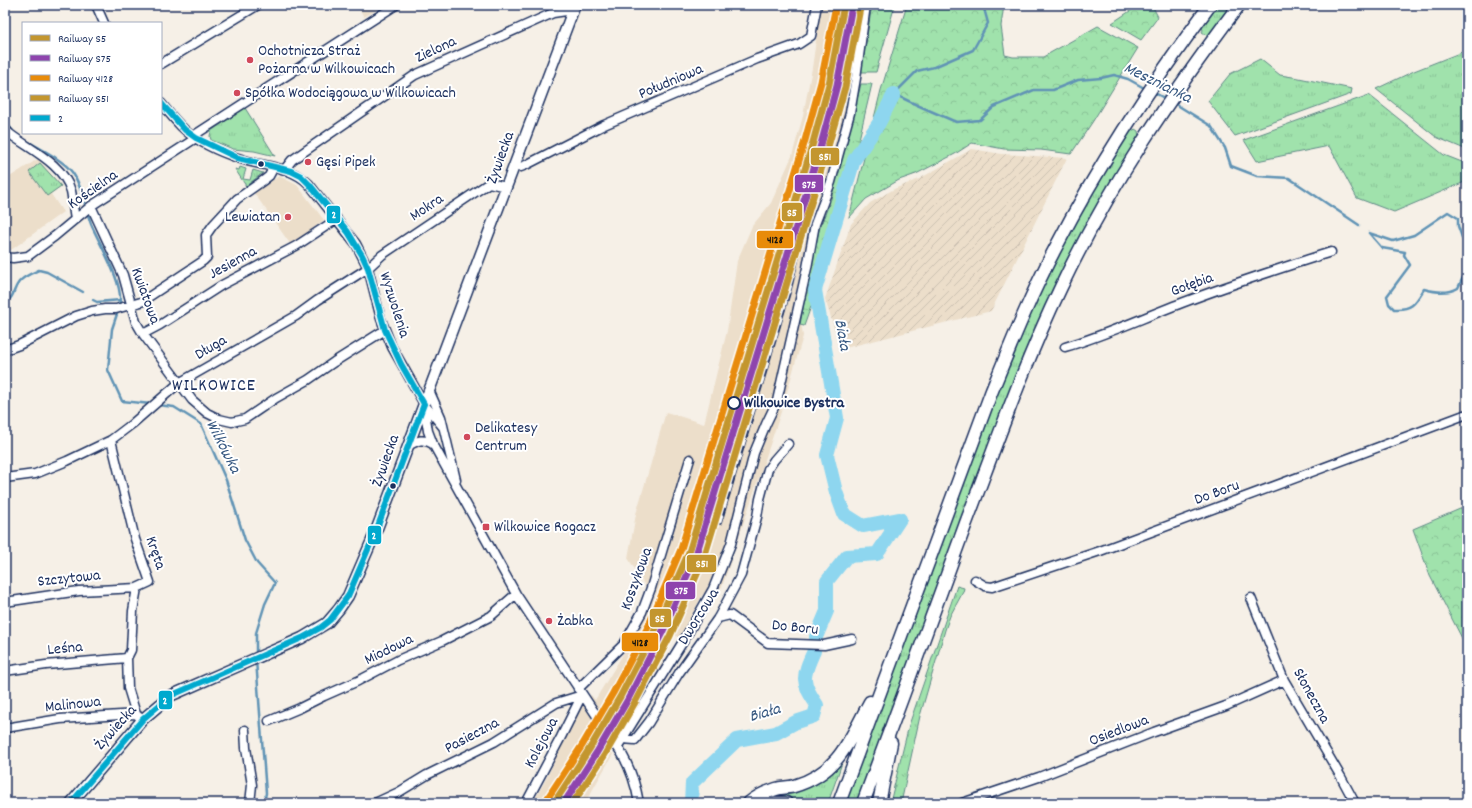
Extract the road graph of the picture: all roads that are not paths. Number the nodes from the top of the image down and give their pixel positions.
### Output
1 (96, 5) edge
2 (258, 5) edge
3 (396, 5) edge
4 (816, 5) edge
5 (866, 5) edge
6 (1210, 5) edge
7 (1239, 5) edge
8 (574, 8) edge
9 (104, 22) edge
10 (162, 63) edge
11 (162, 105) edge
12 (5, 129) edge
13 (195, 137) junction
14 (514, 165) junction
15 (274, 168) junction
16 (285, 170) junction
17 (506, 187) junction
18 (91, 206) junction
19 (77, 217) junction
20 (338, 219) junction
21 (1331, 252) dead end
22 (5, 257) edge
23 (368, 268) junction
24 (130, 306) junction
25 (385, 330) junction
26 (143, 334) junction
27 (1065, 347) dead end
28 (5, 350) edge
29 (179, 383) junction
30 (429, 390) junction
31 (424, 404) junction
32 (1467, 414) edge
33 (443, 427) junction
34 (111, 440) junction
35 (433, 444) junction
36 (788, 444) dead end
37 (408, 446) junction
38 (690, 460) dead end
39 (5, 478) edge
40 (459, 491) junction
41 (975, 580) dead end
42 (137, 588) junction
43 (516, 594) junction
44 (1251, 598) dead end
45 (5, 602) edge
46 (718, 618) junction
47 (852, 639) dead end
48 (127, 658) junction
49 (889, 667) junction
50 (5, 671) edge
51 (1284, 680) junction
52 (580, 692) junction
53 (900, 704) junction
54 (139, 717) junction
55 (269, 721) dead end
56 (5, 728) edge
57 (245, 730) dead end
58 (620, 743) junction
59 (71, 803) edge
60 (250, 803) edge
61 (375, 803) edge
62 (526, 803) edge
63 (639, 803) edge
64 (749, 803) edge
65 (772, 803) edge
66 (786, 803) edge
67 (839, 803) edge
68 (863, 803) edge
69 (879, 803) edge
70 (962, 803) edge
71 (1355, 803) edge

1 - 9 street
2 - 10 street
3 - 13 street, Kościelna
4 - 14 street, Południowa
5 - 58 street
6 - 49 highway
7 - 53 highway
8 - 14 main road, Żywiecka
8 - 16 street, Zielona
11 - 13 street, Wyzwolenia
12 - 19 street
13 - 15 street, Wyzwolenia
13 - 18 street, Kościelna
14 - 17 main road, Żywiecka
15 - 16 street, Wyzwolenia
15 - 24 street
16 - 20 street, Wyzwolenia
17 - 23 street, Mokra
17 - 30 main road, Żywiecka
18 - 19 street, Kościelna
18 - 24 street, Kwiatowa
19 - 22 street, Kościelna
20 - 23 street, Wyzwolenia
20 - 26 street, Jesienna
21 - 27 street, Gołębia
23 - 25 street, Wyzwolenia
23 - 29 street, Długa
24 - 26 street, Kwiatowa
24 - 28 street
25 - 29 street, Kwiatowa
25 - 31 street, Wyzwolenia
26 - 29 street, Kwiatowa
29 - 34 street, Długa
30 - 31 main road, Żywiecka
30 - 33 street, Wyzwolenia
31 - 33 street, Wyzwolenia
31 - 35 street, Wyzwolenia
31 - 37 main road, Żywiecka
32 - 41 street, Do Boru
33 - 40 street, Wyzwolenia
34 - 39 street, Długa
34 - 42 street, Kręta
35 - 37 street
35 - 40 street, Wyzwolenia
36 - 46 street, Dworcowa
37 - 54 main road, Żywiecka
38 - 52 street, Koszykowa
40 - 43 street, Wyzwolenia
42 - 45 street, Szczytowa
42 - 48 street, Kręta
43 - 52 street, Wyzwolenia
43 - 55 street, Miodowa
44 - 51 street, Słoneczna
46 - 47 street, Do Boru
46 - 58 street, Dworcowa
48 - 50 street, Leśna
48 - 54 street, Kręta
49 - 64 highway
49 - 67 highway
51 - 70 street, Osiedlowa
51 - 71 street, Słoneczna
52 - 58 street, Wyzwolenia
52 - 61 street, Pasieczna
52 - 62 street, Kolejowa
53 - 68 highway
53 - 69 highway
54 - 56 street, Malinowa
54 - 59 main road, Żywiecka
57 - 60 street
58 - 63 street, Wyzwolenia
65 - 66 highway

